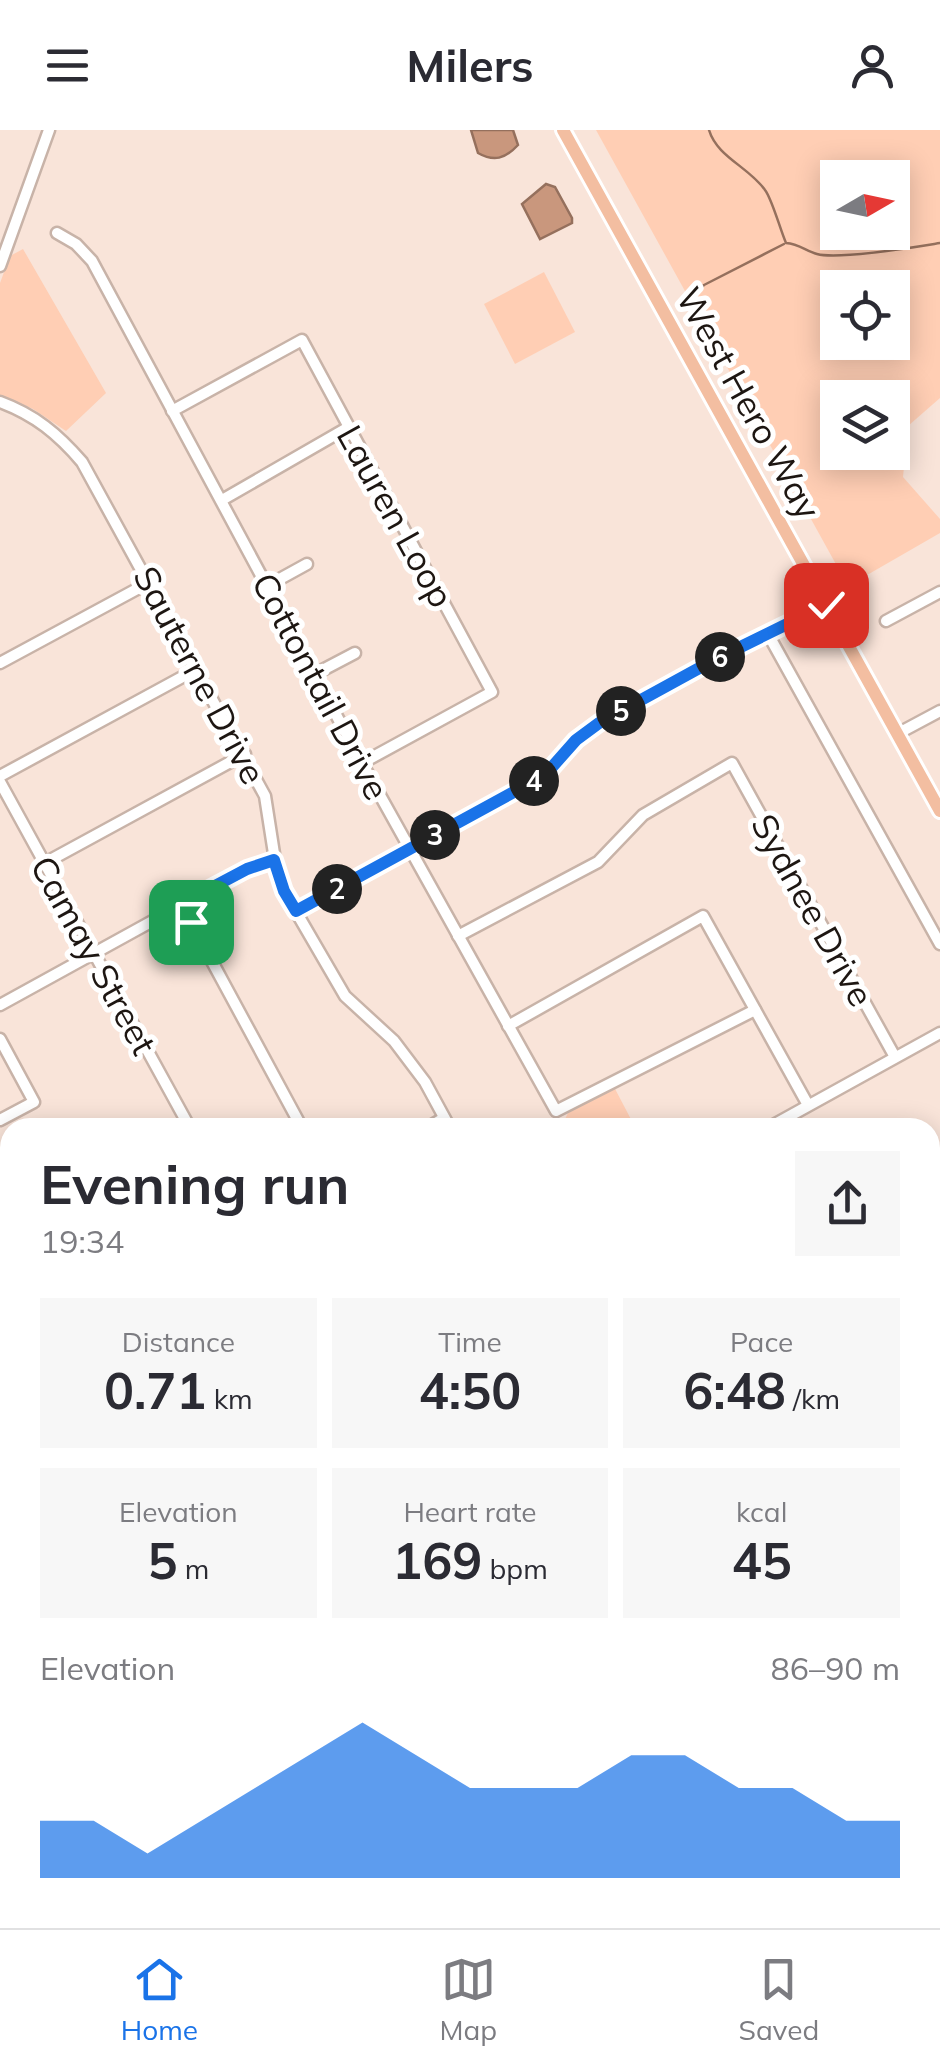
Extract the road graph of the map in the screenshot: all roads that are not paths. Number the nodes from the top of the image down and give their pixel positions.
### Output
1 (49, 130) edge
2 (562, 130) edge
3 (57, 233) dead end
4 (0, 266) edge
5 (0, 402) edge
6 (172, 411) junction
7 (348, 428) junction
8 (222, 500) junction
9 (306, 564) dead end
10 (150, 582) junction
11 (267, 586) junction
12 (940, 592) edge
13 (826, 605) junction
14 (886, 621) dead end
15 (768, 634) junction
16 (354, 653) dead end
17 (0, 663) edge
18 (198, 669) junction
19 (315, 674) junction
20 (940, 711) edge
21 (897, 734) junction
22 (245, 754) junction
23 (362, 763) junction
24 (0, 779) edge
25 (940, 811) edge
26 (410, 849) junction
27 (274, 860) junction
28 (43, 864) junction
29 (181, 904) junction
30 (296, 911) junction
31 (458, 936) junction
32 (940, 944) edge
33 (93, 954) junction
34 (0, 1005) edge
35 (755, 1010) junction
36 (508, 1026) junction
37 (940, 1033) edge
38 (0, 1039) edge
39 (895, 1057) junction
40 (808, 1105) junction
41 (4, 1118) edge
42 (184, 1118) edge
43 (297, 1118) edge
44 (444, 1118) edge
45 (785, 1118) edge
46 (0, 1359) edge
47 (0, 1379) edge

1 - 4 street
2 - 13 main road, West Hero Way
3 - 6 street, Cottontail Drive
5 - 10 street, Sauterne Drive
6 - 7 street, Lauren Loop
6 - 8 street, Cottontail Drive
7 - 8 street
7 - 23 street, Lauren Loop
8 - 11 street, Cottontail Drive
9 - 11 street
10 - 17 street
10 - 18 street, Sauterne Drive
11 - 19 street, Cottontail Drive
12 - 14 street
13 - 15 street
13 - 21 main road, West Hero Way
15 - 26 street
15 - 32 street
16 - 19 street
18 - 22 street, Sauterne Drive
18 - 24 street
19 - 23 street, Cottontail Drive
20 - 21 street
21 - 25 main road, West Hero Way
22 - 27 street, Sauterne Drive
22 - 28 street
23 - 26 street, Cottontail Drive
24 - 28 street, Camay Street
26 - 30 street
26 - 31 street, Cottontail Drive
27 - 29 street
27 - 30 street, Sauterne Drive
28 - 33 street, Camay Street
29 - 33 street
29 - 43 street
30 - 44 street, Sauterne Drive
31 - 36 street, Cottontail Drive
31 - 39 street, Sydnee Drive
33 - 34 street
33 - 42 street, Camay Street
35 - 36 street, Cottontail Drive
35 - 36 street
35 - 40 street
37 - 39 street
38 - 41 street
39 - 40 street
40 - 45 street
46 - 47 street

